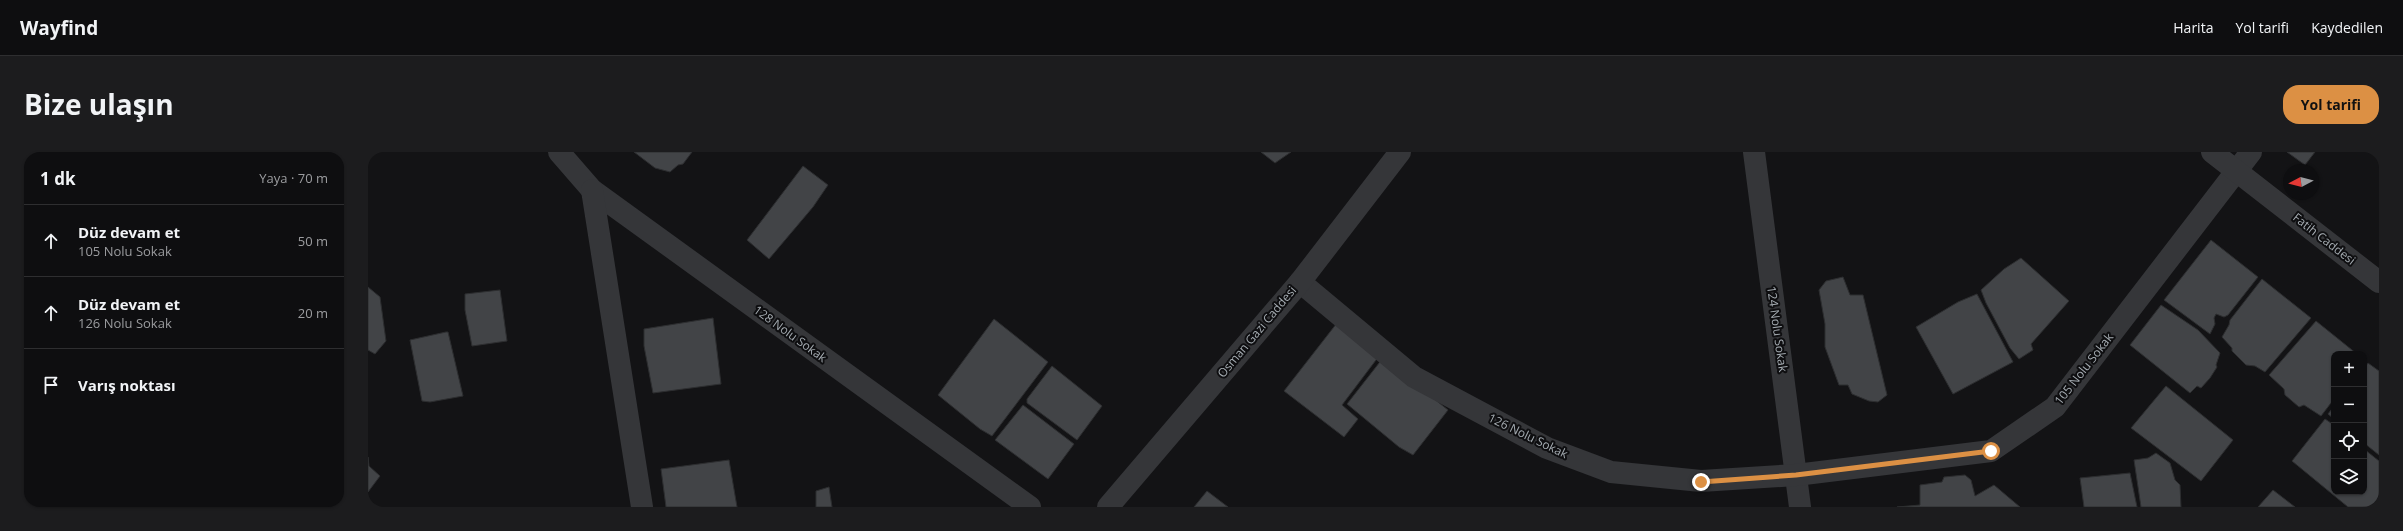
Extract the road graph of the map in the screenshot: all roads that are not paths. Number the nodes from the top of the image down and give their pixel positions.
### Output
1 (559, 152) edge
2 (1400, 152) edge
3 (1754, 152) edge
4 (2212, 152) edge
5 (2252, 152) edge
6 (2236, 171) junction
7 (592, 190) junction
8 (1300, 282) junction
9 (2379, 282) edge
10 (1796, 475) junction
11 (642, 507) edge
12 (1030, 507) edge
13 (1108, 507) edge
14 (1800, 507) edge

1 - 7 street, 128 Nolu Sokak
2 - 8 street, Osman Gazi Caddesi
3 - 10 street, 124 Nolu Sokak
4 - 6 street, Fatih Caddesi
5 - 6 street, 105 Nolu Sokak
6 - 9 street, Fatih Caddesi
6 - 10 street, 105 Nolu Sokak
7 - 11 street
7 - 12 street, 128 Nolu Sokak
8 - 10 street, 126 Nolu Sokak
8 - 13 street, Osman Gazi Caddesi
10 - 14 street, 124 Nolu Sokak

